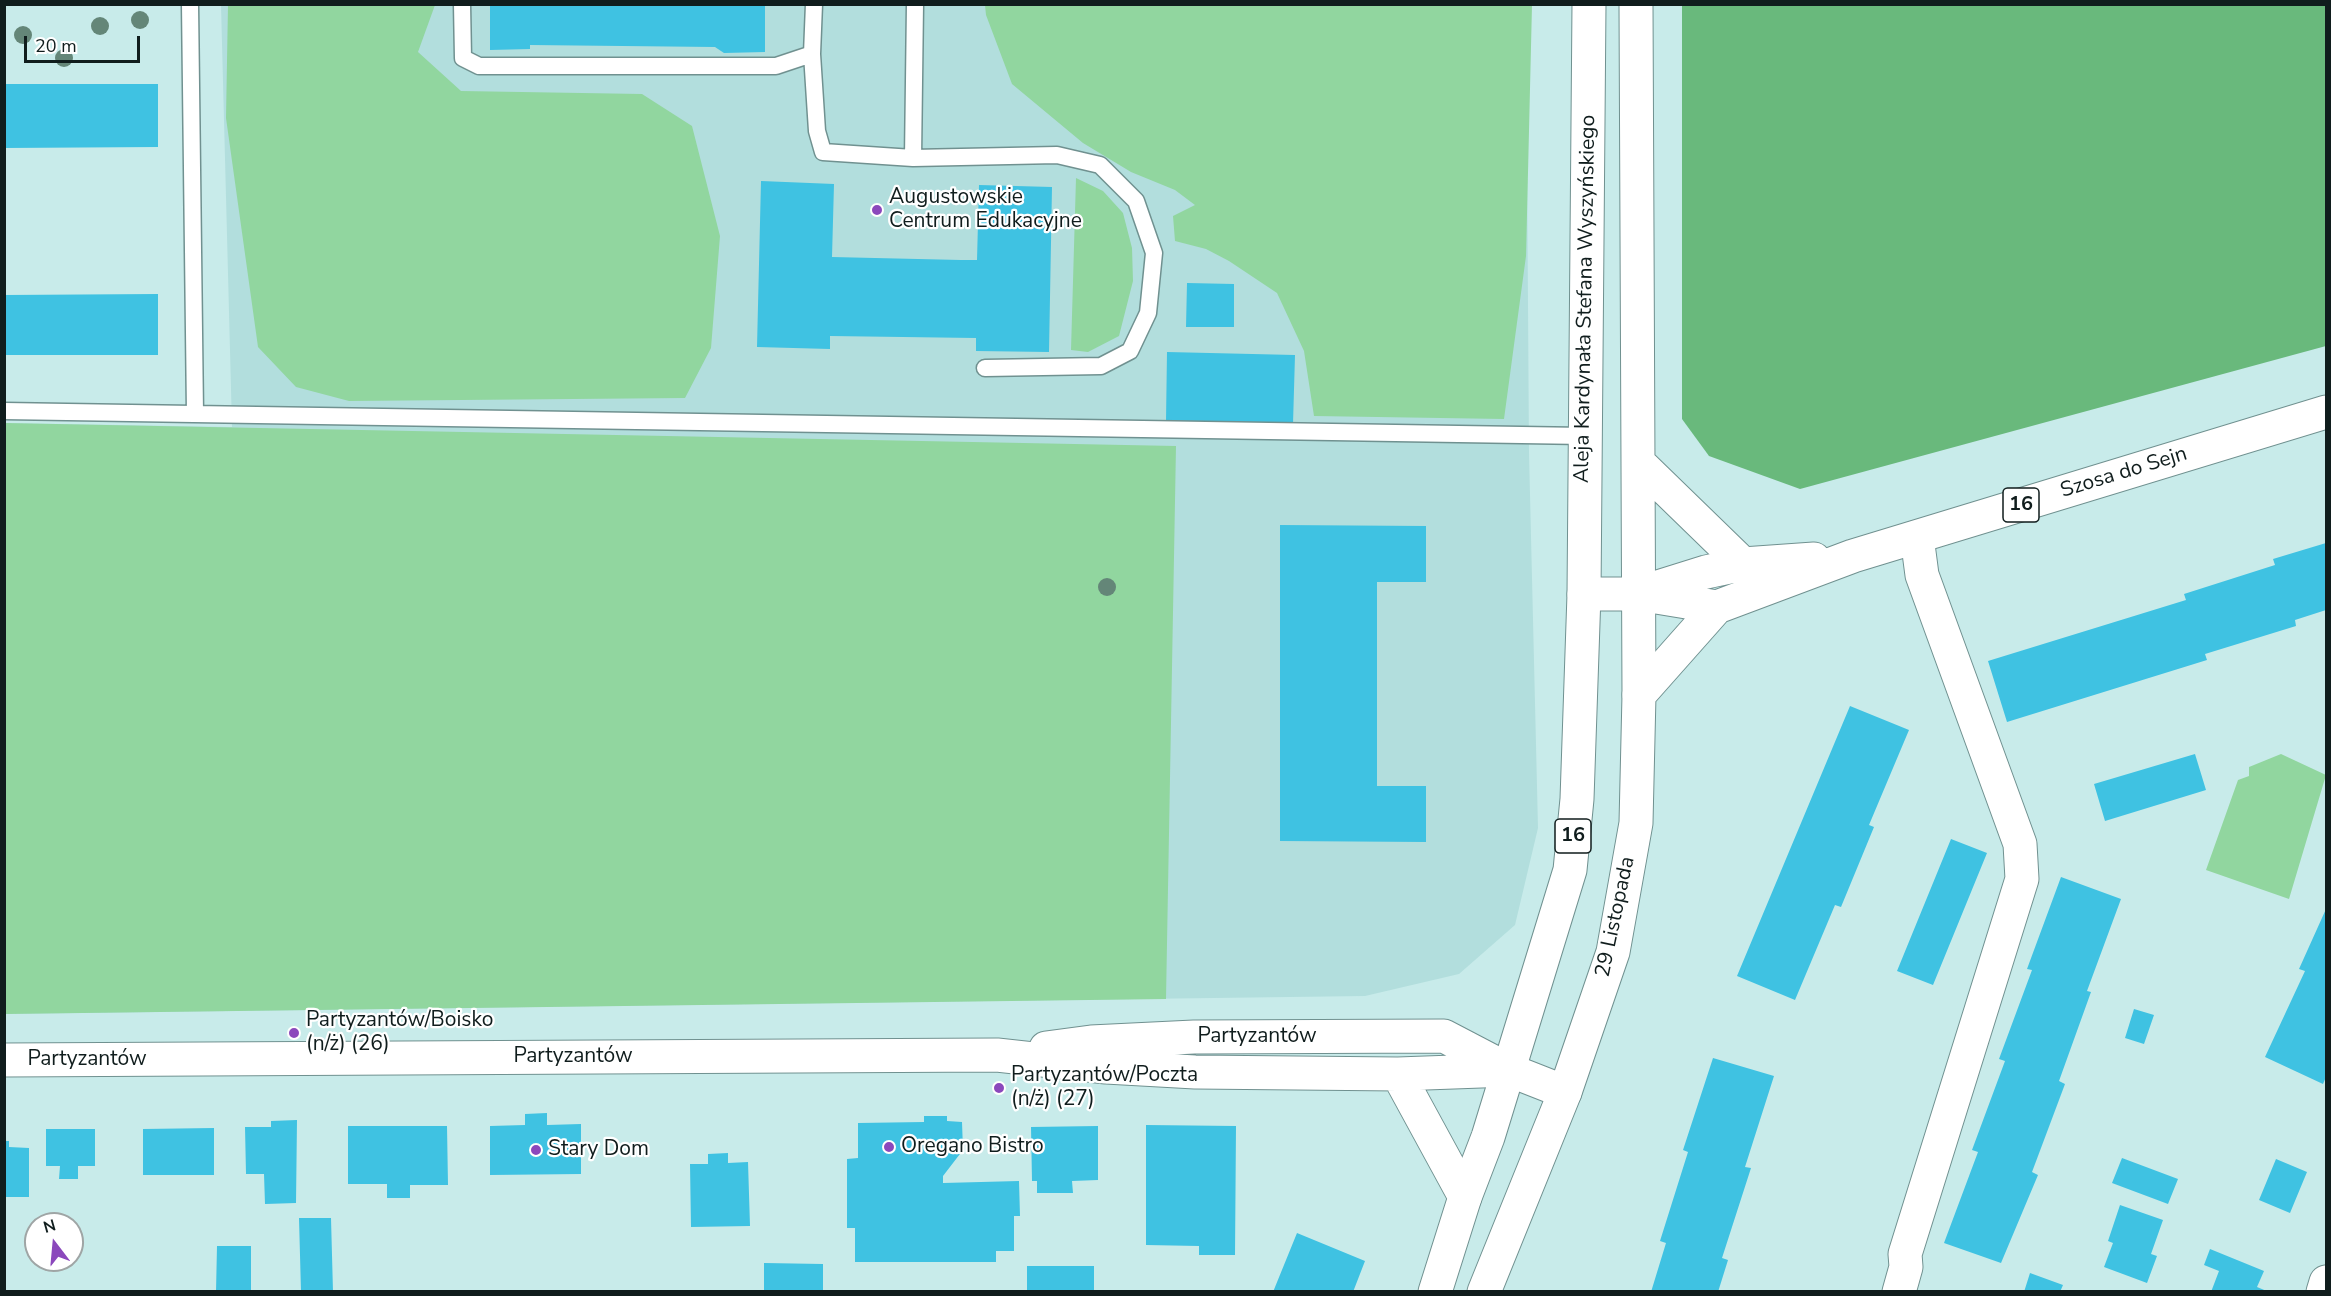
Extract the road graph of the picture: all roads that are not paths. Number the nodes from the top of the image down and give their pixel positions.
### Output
1 (190, 4) edge
2 (462, 4) edge
3 (814, 4) edge
4 (915, 4) edge
5 (1589, 4) edge
6 (1635, 4) edge
7 (812, 54) junction
8 (913, 158) junction
9 (985, 368) dead end
10 (4, 411) edge
11 (2326, 412) edge
12 (195, 414) junction
13 (1585, 435) junction
14 (1638, 462) junction
15 (1917, 537) junction
16 (1853, 556) junction
17 (1743, 564) junction
18 (1584, 594) junction
19 (1638, 594) junction
20 (1717, 608) junction
21 (1639, 695) junction
22 (997, 1055) junction
23 (4, 1060) edge
24 (1509, 1070) junction
25 (1398, 1074) junction
26 (1565, 1092) junction
27 (1465, 1197) junction
28 (2326, 1282) edge
29 (1435, 1292) edge
30 (1484, 1292) edge
31 (1899, 1292) edge
32 (2323, 1292) edge

1 - 12 lane
2 - 7 lane
3 - 7 lane
4 - 8 lane
5 - 13 main road, Aleja Kardynała Stefana Wyszyńskiego
6 - 14 main road
7 - 8 lane
8 - 9 lane
10 - 12 lane
11 - 15 main road, Szosa do Sejn / 16
12 - 13 lane
13 - 18 main road, Aleja Kardynała Stefana Wyszyńskiego
14 - 17 main road
14 - 19 main road
15 - 16 main road, Szosa do Sejn / 16
15 - 31 main road
16 - 17 main road, Szosa do Sejn / 16
16 - 20 main road, Szosa do Sejn / 16
17 - 19 main road, Szosa do Sejn / 16
18 - 19 main road, Szosa do Sejn / 16
18 - 24 main road, 16
19 - 20 main road, Szosa do Sejn
19 - 21 main road, 29 Listopada
20 - 21 main road, Szosa do Sejn / 16
21 - 26 main road, 29 Listopada
22 - 23 main road, Partyzantów
22 - 24 main road, Partyzantów
22 - 25 main road, Partyzantów
24 - 25 main road, Partyzantów
24 - 26 main road, Partyzantów
24 - 27 main road, 16
25 - 27 main road
26 - 30 main road, 29 Listopada
27 - 29 main road, 16
28 - 32 main road

